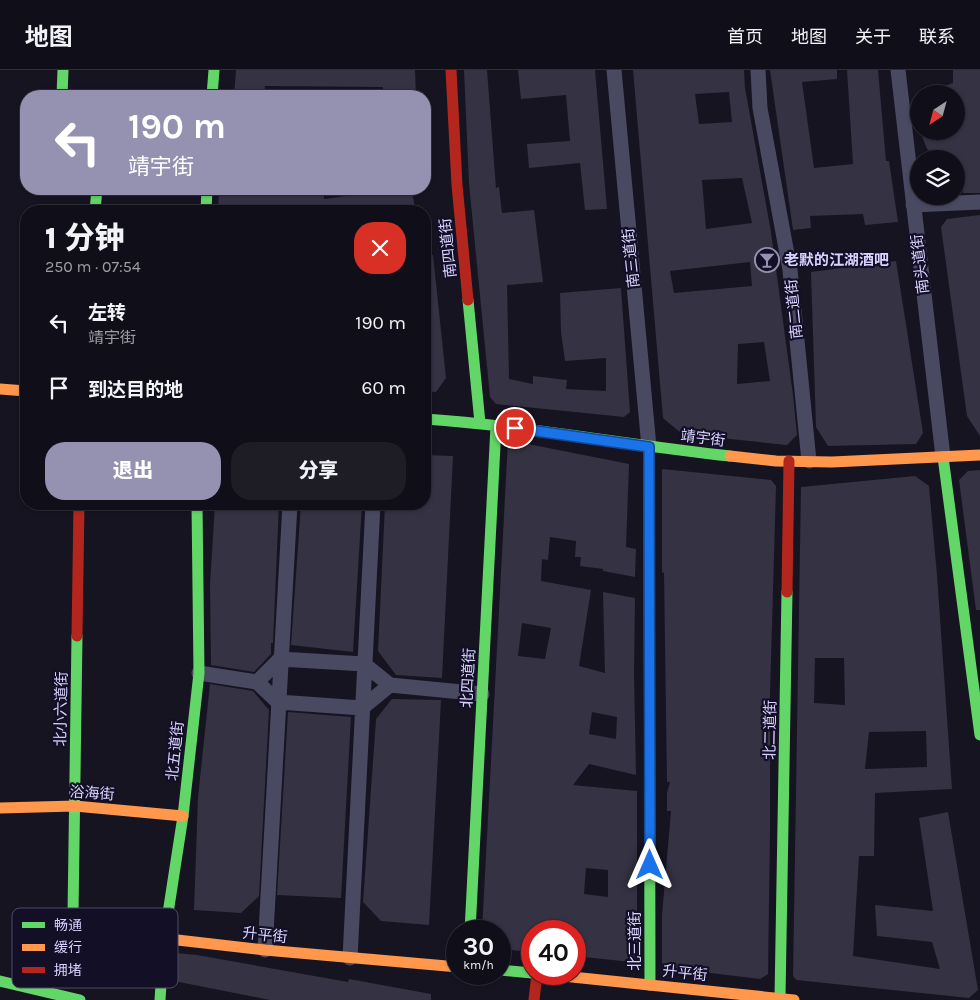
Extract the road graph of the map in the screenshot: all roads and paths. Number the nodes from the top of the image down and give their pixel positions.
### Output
1 (64, 70) edge
2 (214, 70) edge
3 (451, 70) edge
4 (614, 70) edge
5 (758, 70) edge
6 (898, 70) edge
7 (62, 90) edge
8 (212, 90) edge
9 (910, 178) edge
10 (980, 202) edge
11 (965, 203) edge
12 (913, 205) edge
13 (0, 389) edge
14 (20, 391) edge
15 (431, 419) edge
16 (480, 423) junction
17 (496, 426) junction
18 (649, 447) junction
19 (980, 455) edge
20 (943, 457) junction
21 (789, 461) junction
22 (809, 461) junction
23 (79, 510) edge
24 (197, 510) edge
25 (290, 510) edge
26 (373, 510) edge
27 (974, 648) edge
28 (280, 659) junction
29 (364, 664) junction
30 (199, 673) junction
31 (257, 682) junction
32 (390, 685) junction
33 (482, 694) junction
34 (278, 702) junction
35 (362, 708) junction
36 (980, 735) edge
37 (75, 806) junction
38 (0, 808) edge
39 (183, 816) junction
40 (73, 908) edge
41 (169, 908) edge
42 (471, 920) edge
43 (178, 941) edge
44 (265, 950) junction
45 (350, 958) junction
46 (446, 966) edge
47 (586, 978) edge
48 (536, 985) edge
49 (650, 985) junction
50 (32, 988) edge
51 (780, 998) junction
52 (80, 1000) edge
53 (534, 1000) edge
54 (794, 1000) edge

1 - 7 main road
2 - 8 main road
3 - 16 main road, 南四道街
4 - 18 street, 南三道街
5 - 22 street, 南二道街
6 - 9 street, 南头道街
10 - 11 street
12 - 20 street, 南头道街
13 - 14 main road
15 - 16 main road, 靖宇街
16 - 17 main road, 靖宇街
17 - 18 main road, 靖宇街
17 - 33 main road, 北四道街
18 - 21 main road, 靖宇街
18 - 49 main road, 北三道街
19 - 20 main road, 靖宇街
20 - 22 main road, 靖宇街
20 - 27 main road
21 - 22 main road, 靖宇街
21 - 51 main road, 北二道街
23 - 37 main road, 北小六道街
24 - 30 main road, 北五道街
25 - 28 street
26 - 29 street
27 - 36 main road
28 - 29 street
28 - 31 street
28 - 34 street
29 - 32 street
29 - 35 street
30 - 31 street
30 - 39 main road, 北五道街
31 - 34 street
32 - 33 street
32 - 35 street
33 - 42 main road, 北四道街
34 - 35 street
34 - 44 street
35 - 45 street
37 - 38 main road, 浴海街
37 - 39 main road, 浴海街
37 - 40 main road, 北小六道街
39 - 41 main road, 北五道街
43 - 44 main road, 升平街
44 - 45 main road, 升平街
45 - 46 main road, 升平街
47 - 49 main road, 升平街
48 - 53 main road
49 - 51 main road, 升平街
50 - 52 main road
51 - 54 main road, 升平街

